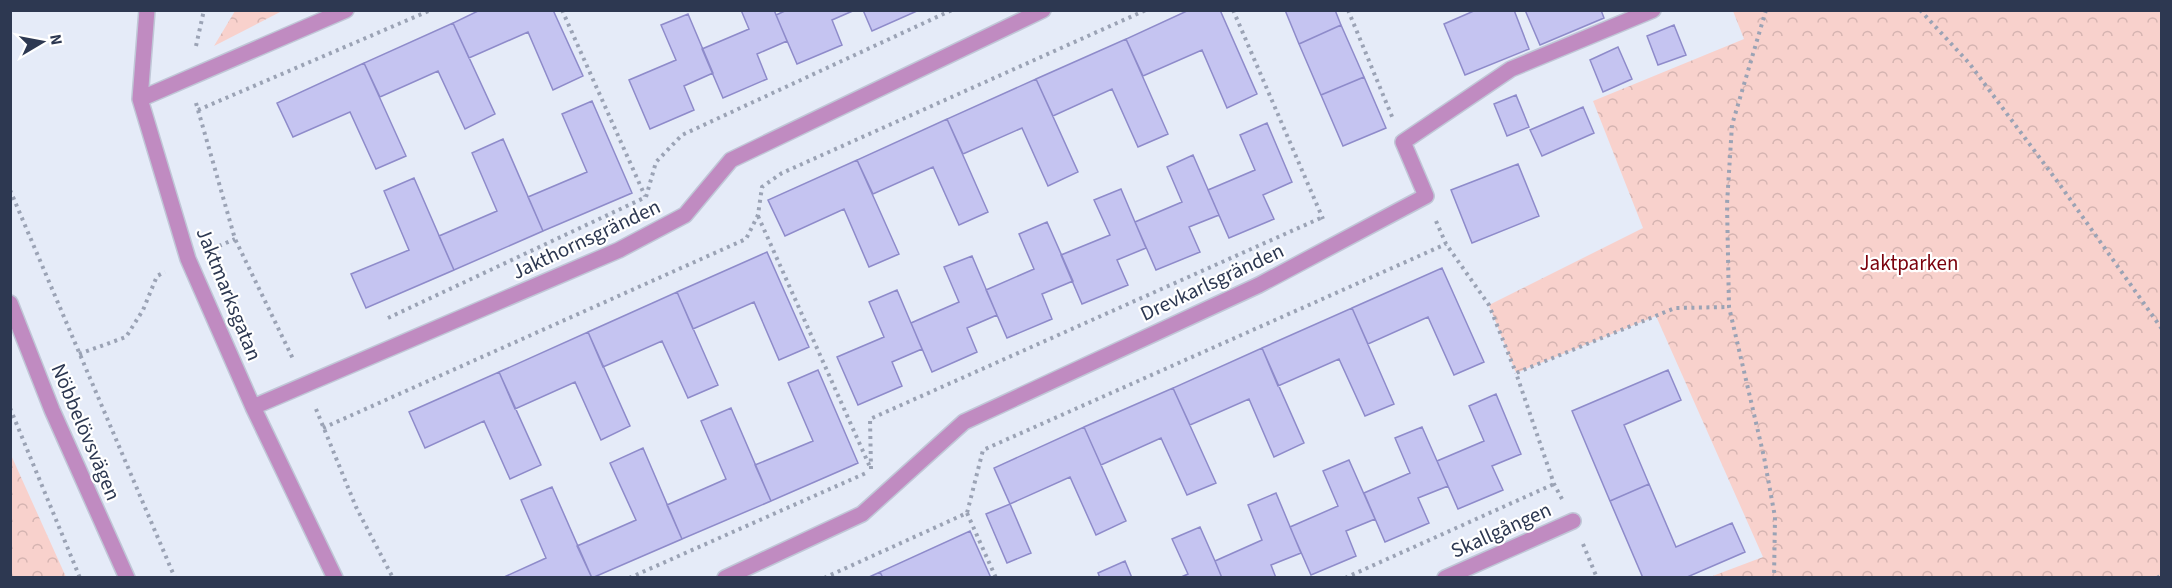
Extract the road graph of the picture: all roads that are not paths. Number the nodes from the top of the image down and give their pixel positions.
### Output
1 (147, 10) edge
2 (346, 10) edge
3 (1043, 10) edge
4 (1653, 10) edge
5 (140, 99) junction
6 (10, 303) edge
7 (253, 407) junction
8 (1573, 521) road end
9 (127, 578) edge
10 (335, 578) edge
11 (725, 578) edge
12 (1445, 578) edge

1 - 5 street, Jaktmarksgatan
2 - 5 street
3 - 7 street, Jakthornsgränden
4 - 11 street, Drevkarlsgränden
5 - 7 street, Jaktmarksgatan
6 - 9 street, Nöbbelövsvägen
7 - 10 street, Jaktmarksgatan
8 - 12 street, Skallgången

